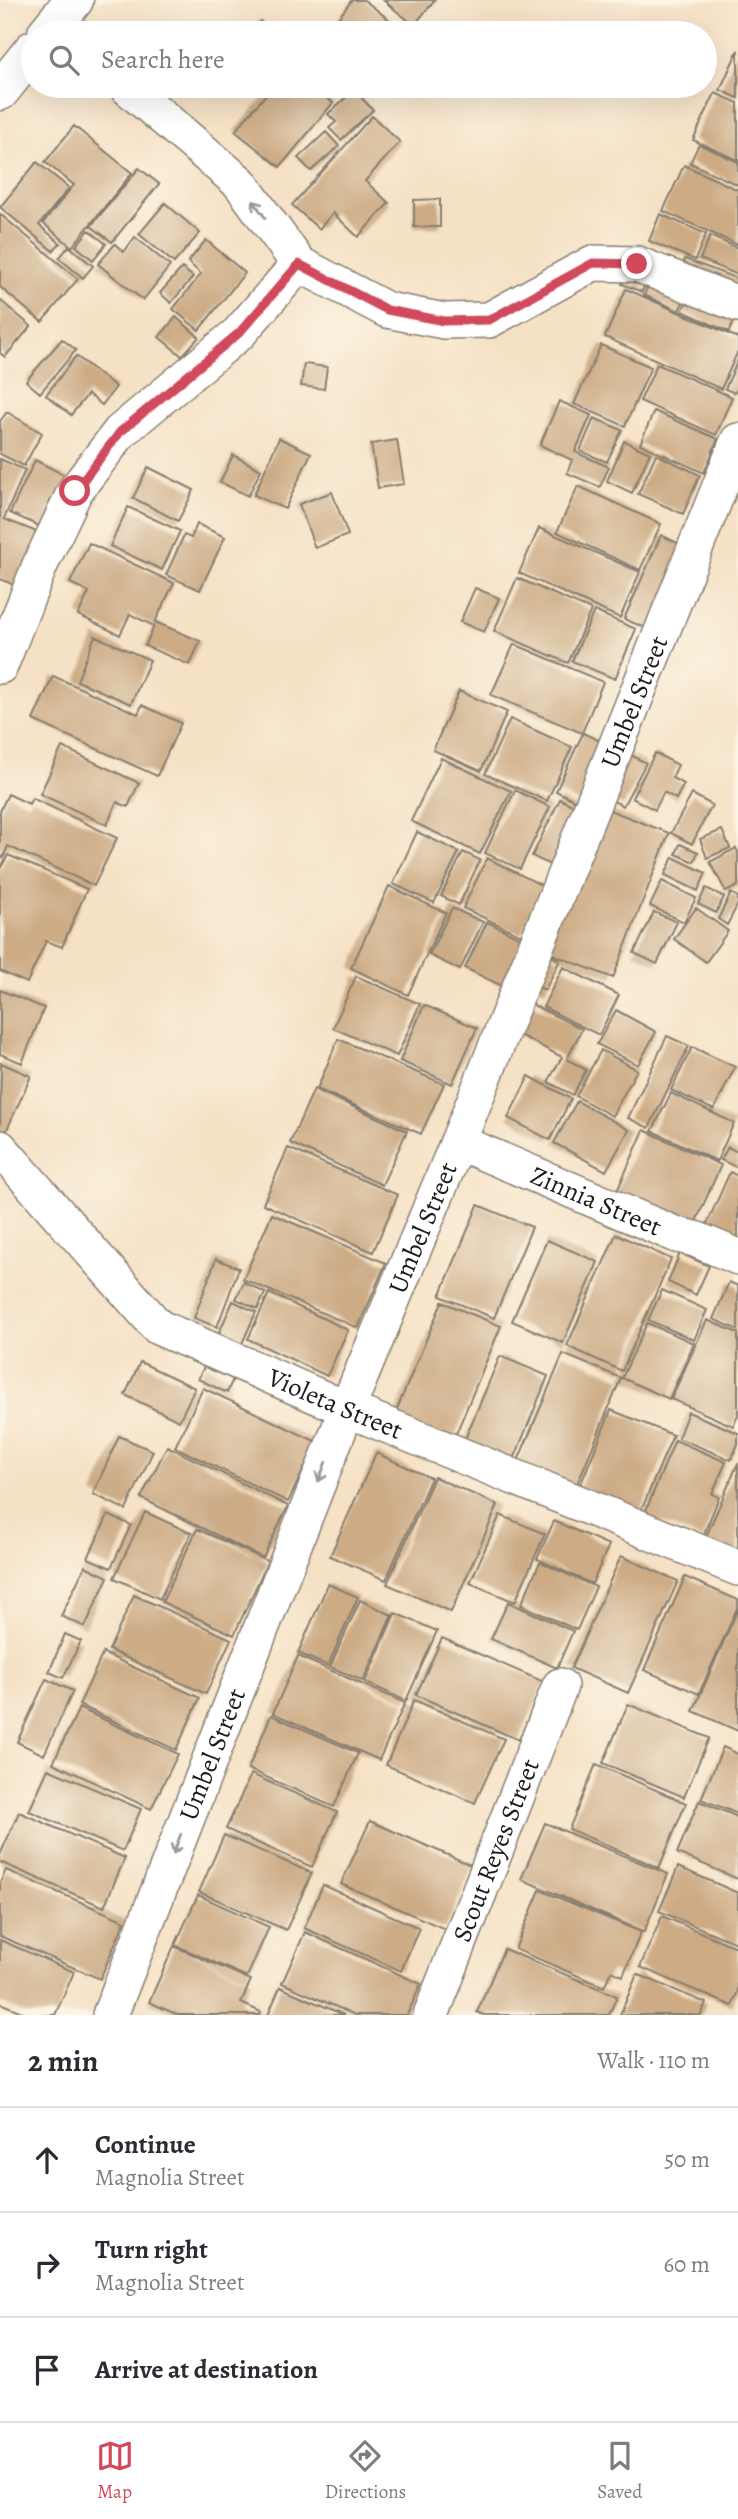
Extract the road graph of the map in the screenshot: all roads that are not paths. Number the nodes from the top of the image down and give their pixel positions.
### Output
1 (21, 67) edge
2 (0, 91) edge
3 (140, 98) edge
4 (299, 264) junction
5 (738, 304) edge
6 (738, 441) edge
7 (0, 666) edge
8 (458, 1142) junction
9 (0, 1147) edge
10 (738, 1257) edge
11 (346, 1409) junction
12 (738, 1568) edge
13 (560, 1686) dead end
14 (110, 2015) edge
15 (430, 2015) edge

1 - 2 street
4 -> 3 street
4 - 5 street
4 - 7 street
6 - 8 street, Umbel Street
8 - 10 street, Zinnia Street
8 - 11 street, Umbel Street
9 - 11 street, Violeta Street
11 - 12 street, Violeta Street
11 -> 14 street, Umbel Street
13 - 15 street, Scout Reyes Street

